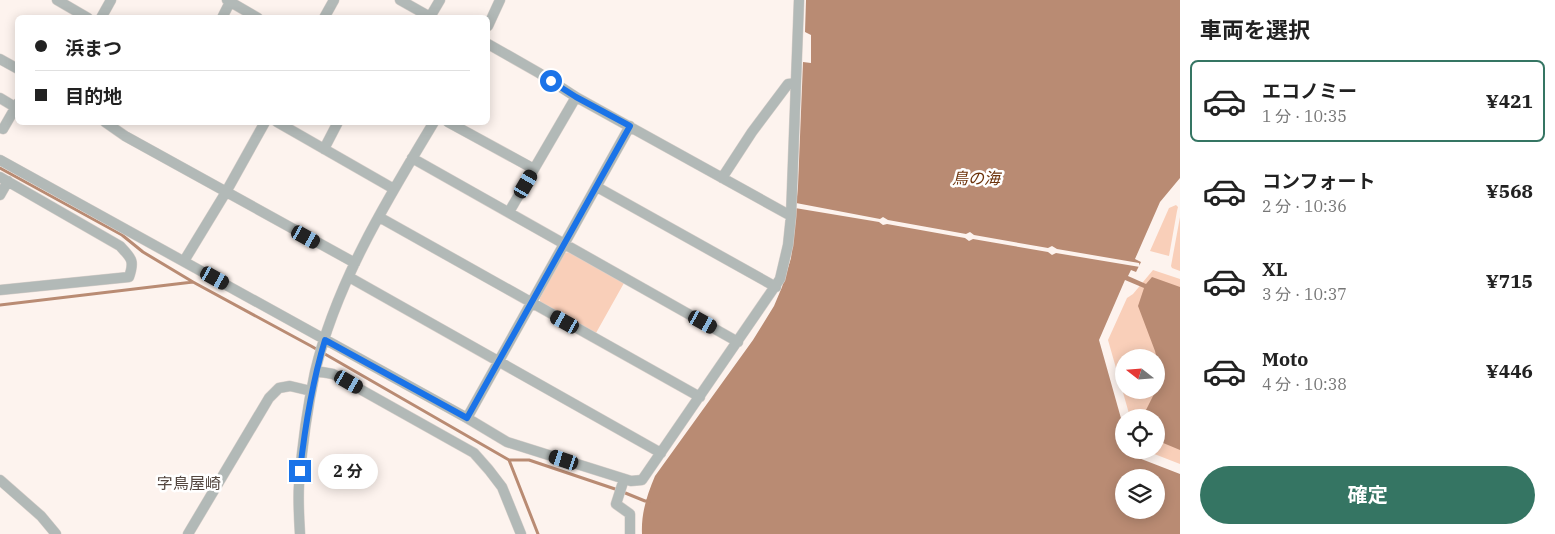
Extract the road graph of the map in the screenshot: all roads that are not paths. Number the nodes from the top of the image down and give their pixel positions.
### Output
1 (57, 0) edge
2 (111, 0) edge
3 (334, 0) edge
4 (400, 0) edge
5 (440, 0) edge
6 (500, 0) edge
7 (799, 0) edge
8 (229, 1) edge
9 (418, 4) edge
10 (83, 15) edge
11 (103, 15) edge
12 (223, 15) edge
13 (253, 15) edge
14 (326, 15) edge
15 (429, 15) edge
16 (432, 15) edge
17 (490, 22) edge
18 (490, 45) edge
19 (0, 59) edge
20 (15, 67) edge
21 (795, 84) junction
22 (576, 97) junction
23 (0, 98) edge
24 (15, 105) edge
25 (15, 107) edge
26 (109, 125) edge
27 (263, 125) edge
28 (282, 125) edge
29 (336, 125) edge
30 (432, 125) edge
31 (453, 125) edge
32 (630, 126) junction
33 (3, 129) dead end
34 (324, 149) junction
35 (412, 158) junction
36 (0, 160) edge
37 (534, 169) junction
38 (722, 178) junction
39 (4, 179) edge
40 (597, 187) junction
41 (394, 188) junction
42 (226, 192) junction
43 (0, 195) edge
44 (509, 212) junction
45 (791, 216) junction
46 (379, 217) junction
47 (565, 244) junction
48 (184, 261) junction
49 (355, 264) junction
50 (349, 277) junction
51 (776, 287) junction
52 (0, 290) edge
53 (531, 303) junction
54 (738, 342) junction
55 (324, 343) junction
56 (497, 362) junction
57 (317, 367) junction
58 (311, 391) junction
59 (700, 397) junction
60 (467, 418) junction
61 (661, 453) junction
62 (0, 480) edge
63 (623, 482) junction
64 (56, 534) edge
65 (188, 534) edge
66 (300, 534) edge
67 (521, 534) edge
68 (630, 534) edge

1 - 10 street
2 - 11 street
3 - 14 street
4 - 9 street
5 - 16 street
6 - 17 street
7 - 21 street
8 - 12 street
8 - 13 street
9 - 15 street
18 - 22 street
19 - 20 street
21 - 38 street
21 - 45 street
22 - 32 street
22 - 37 street
23 - 24 street
25 - 33 street
26 - 42 street
27 - 42 street
28 - 34 street
29 - 34 street
30 - 35 street
31 - 37 street
32 - 38 street
32 - 40 street
34 - 41 street
35 - 41 street
35 - 44 street
36 - 48 street
37 - 44 street
38 - 45 street
39 - 43 street
39 - 52 street
40 - 47 street
40 - 51 street
41 - 46 street
42 - 48 street
42 - 49 street
44 - 47 street
45 - 51 street
46 - 49 street
46 - 53 street
47 - 53 street
47 - 54 street
48 - 55 street
49 - 50 street
50 - 55 street
50 - 56 street
51 - 54 street
53 - 56 street
53 - 59 street
54 - 59 street
55 - 57 street
55 - 60 street
56 - 60 street
56 - 61 street
57 - 58 street
57 - 67 street
58 - 65 street
58 - 66 street
59 - 61 street
60 - 63 street
61 - 63 street
62 - 64 street
63 - 68 street

